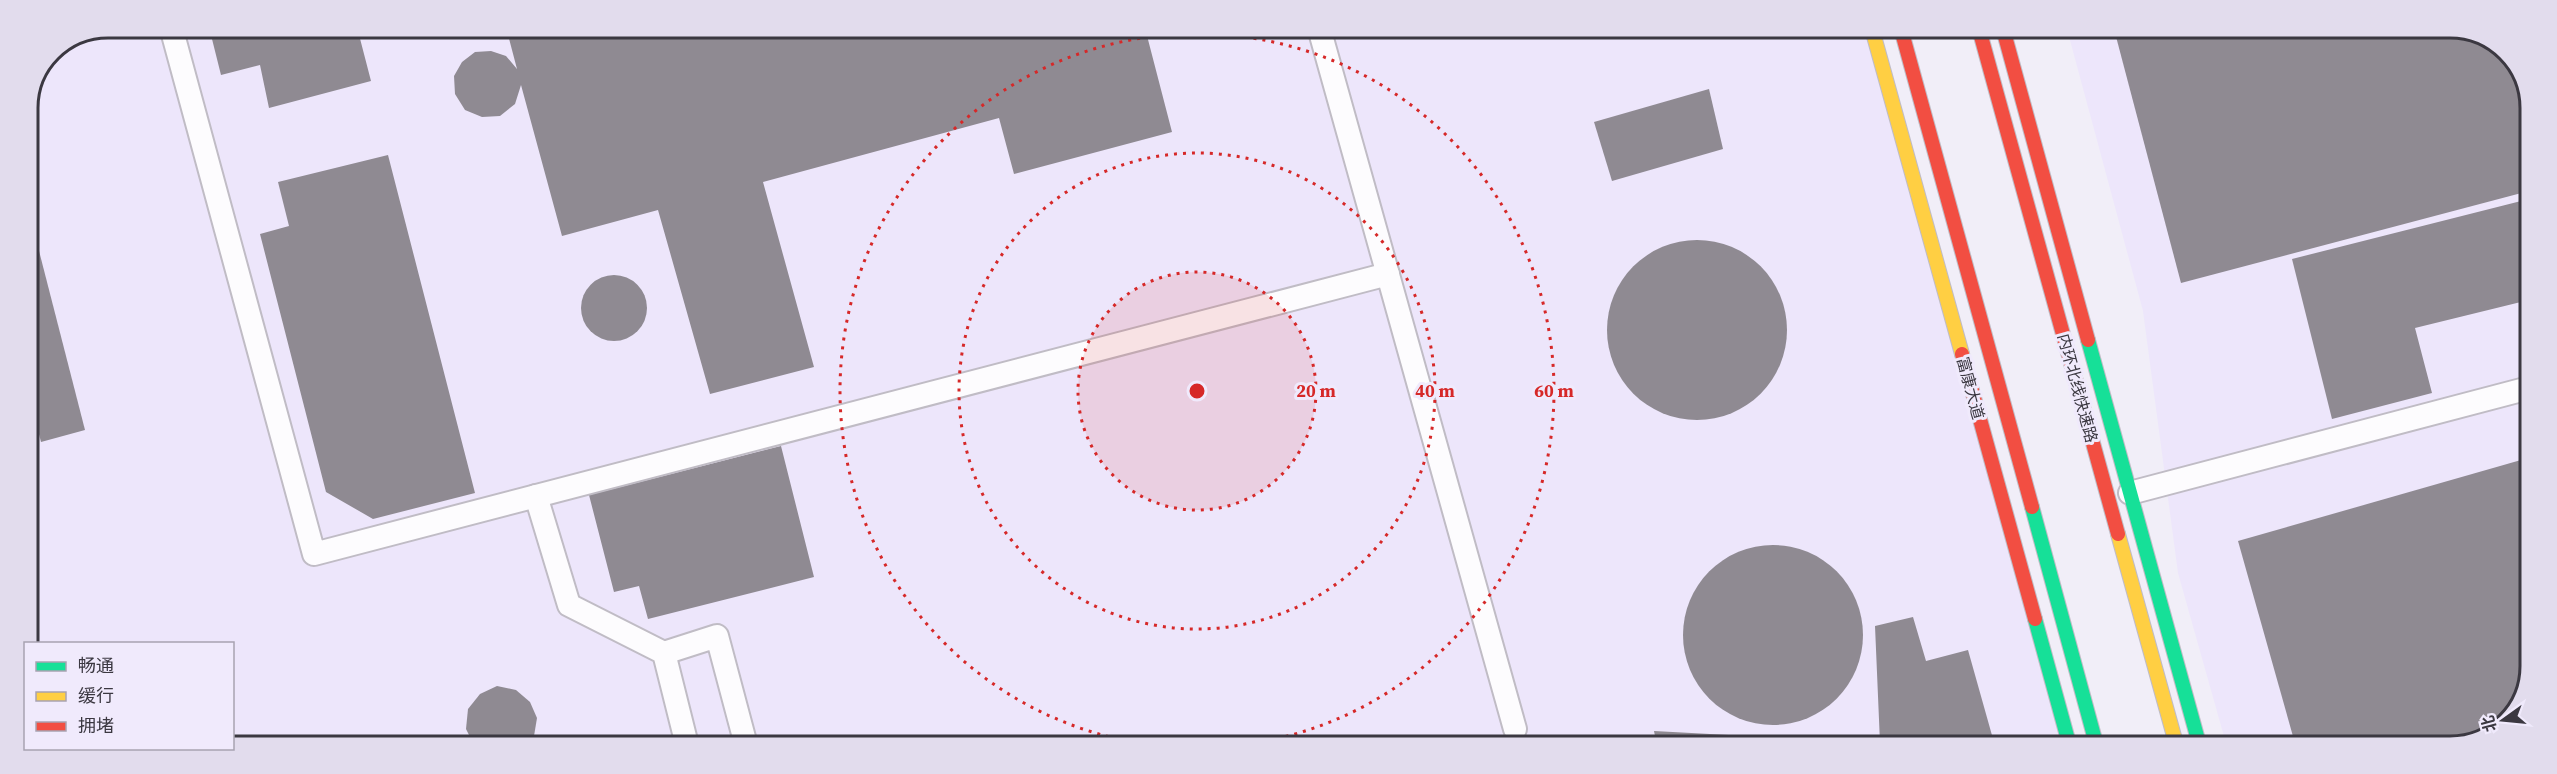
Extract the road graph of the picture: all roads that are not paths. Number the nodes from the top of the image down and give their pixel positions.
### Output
1 (174, 37) edge
2 (1322, 37) edge
3 (1874, 37) edge
4 (1902, 37) edge
5 (1981, 37) edge
6 (2005, 37) edge
7 (1388, 274) junction
8 (2520, 390) edge
9 (2130, 493) junction
10 (536, 496) junction
11 (664, 653) junction
12 (1515, 729) dead end
13 (685, 736) edge
14 (744, 736) edge
15 (2067, 736) edge
16 (2094, 736) edge
17 (2174, 736) edge
18 (2197, 736) edge

1 - 10 lane
2 - 7 lane
3 - 15 main road, 富康大道
4 - 16 main road
5 - 17 main road, 内环北线快速路
6 - 9 main road
7 - 10 lane
7 - 12 lane
8 - 9 lane
9 - 18 main road
10 - 11 lane
11 - 13 lane
11 - 14 lane

